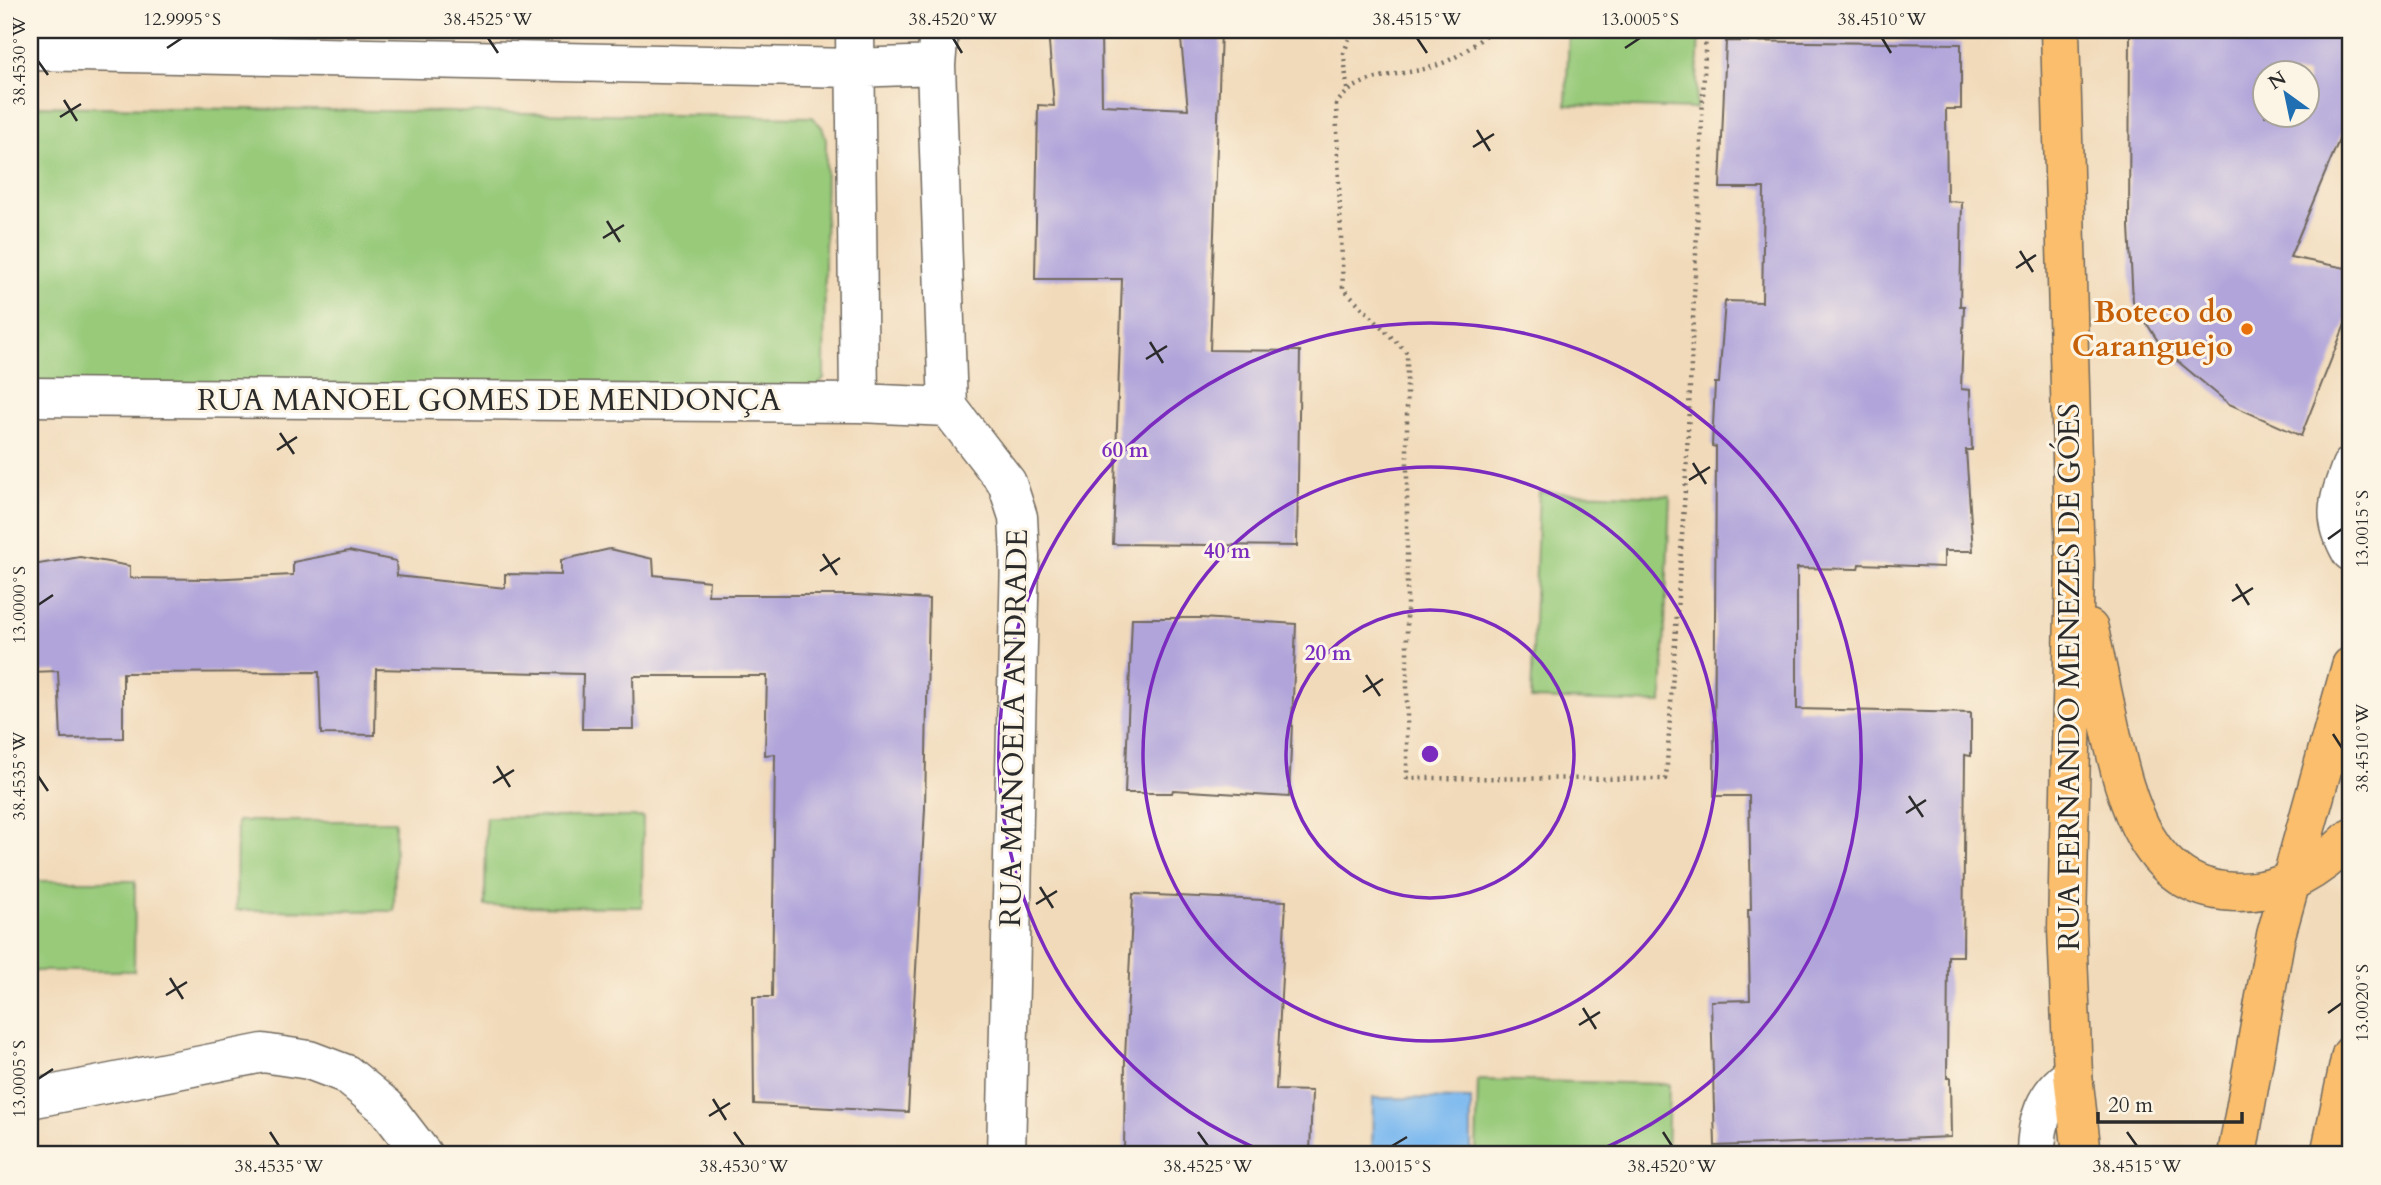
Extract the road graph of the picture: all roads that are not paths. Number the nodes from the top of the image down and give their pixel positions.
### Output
1 (855, 30) edge
2 (2060, 30) edge
3 (937, 47) edge
4 (30, 51) edge
5 (854, 68) junction
6 (30, 397) edge
7 (859, 404) junction
8 (948, 407) junction
9 (2351, 466) edge
10 (2351, 552) edge
11 (2075, 566) junction
12 (2351, 666) edge
13 (2351, 838) edge
14 (2290, 883) junction
15 (2351, 1055) edge
16 (2073, 1075) junction
17 (30, 1099) edge
18 (423, 1155) edge
19 (1006, 1155) edge
20 (2036, 1155) edge
21 (2082, 1155) edge
22 (2237, 1155) edge
23 (2330, 1155) edge

1 - 5 street
2 - 11 main road, RUA FERNANDO MENEZES DE GÓES
3 - 5 street
3 - 8 street
4 - 5 street
5 - 7 street
6 - 7 street, RUA MANOEL GOMES DE MENDONÇA
7 - 8 street, RUA MANOEL GOMES DE MENDONÇA
8 - 19 street, RUA MANOELA ANDRADE
9 - 10 street
11 - 14 main road
11 - 16 main road, RUA FERNANDO MENEZES DE GÓES
12 - 14 main road
13 - 14 main road
14 - 22 main road
15 - 23 main road
16 - 20 street
16 - 21 main road, RUA FERNANDO MENEZES DE GÓES
17 - 18 street

